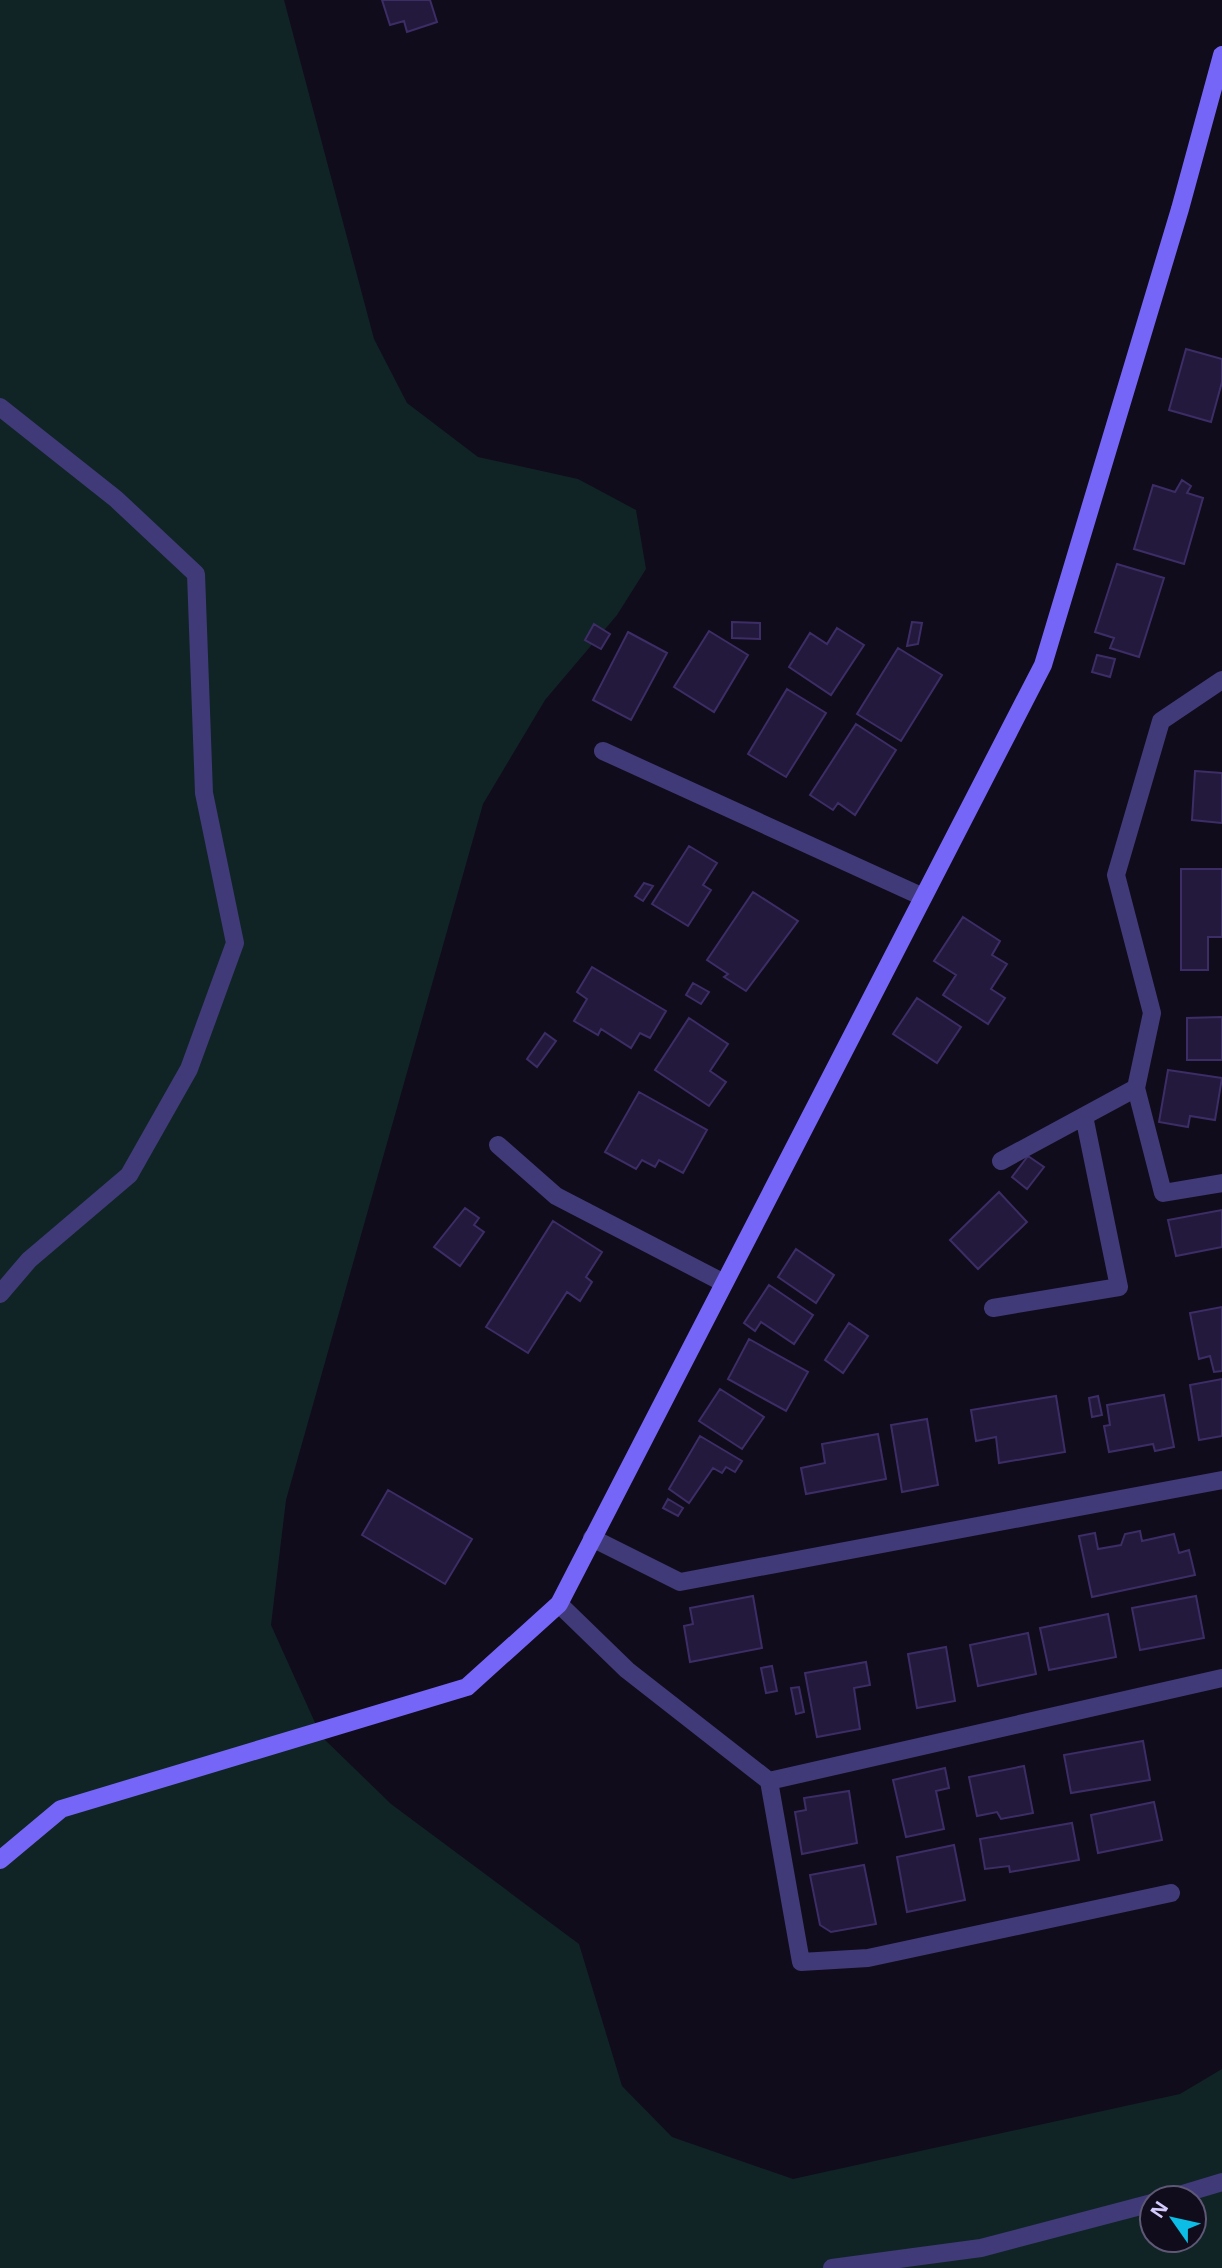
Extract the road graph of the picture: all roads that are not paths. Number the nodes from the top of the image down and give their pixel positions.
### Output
1 (1222, 55) edge
2 (0, 407) edge
3 (1222, 680) edge
4 (603, 751) dead end
5 (923, 898) junction
6 (1136, 1088) junction
7 (1084, 1116) junction
8 (498, 1145) dead end
9 (1001, 1161) dead end
10 (1222, 1183) edge
11 (724, 1283) junction
12 (0, 1294) edge
13 (993, 1308) dead end
14 (1222, 1480) edge
15 (592, 1538) junction
16 (559, 1604) junction
17 (1222, 1678) edge
18 (769, 1781) junction
19 (0, 1860) edge
20 (1171, 1893) dead end
21 (1138, 2207) edge
22 (832, 2268) edge

1 - 5 street
2 - 12 street
3 - 6 street
4 - 5 street
5 - 11 street
6 - 7 street
6 - 10 street
7 - 9 street
7 - 13 street
8 - 11 street
11 - 15 street
14 - 15 street
15 - 16 street
16 - 18 street
16 - 19 street
17 - 18 street
18 - 20 street
21 - 22 street

